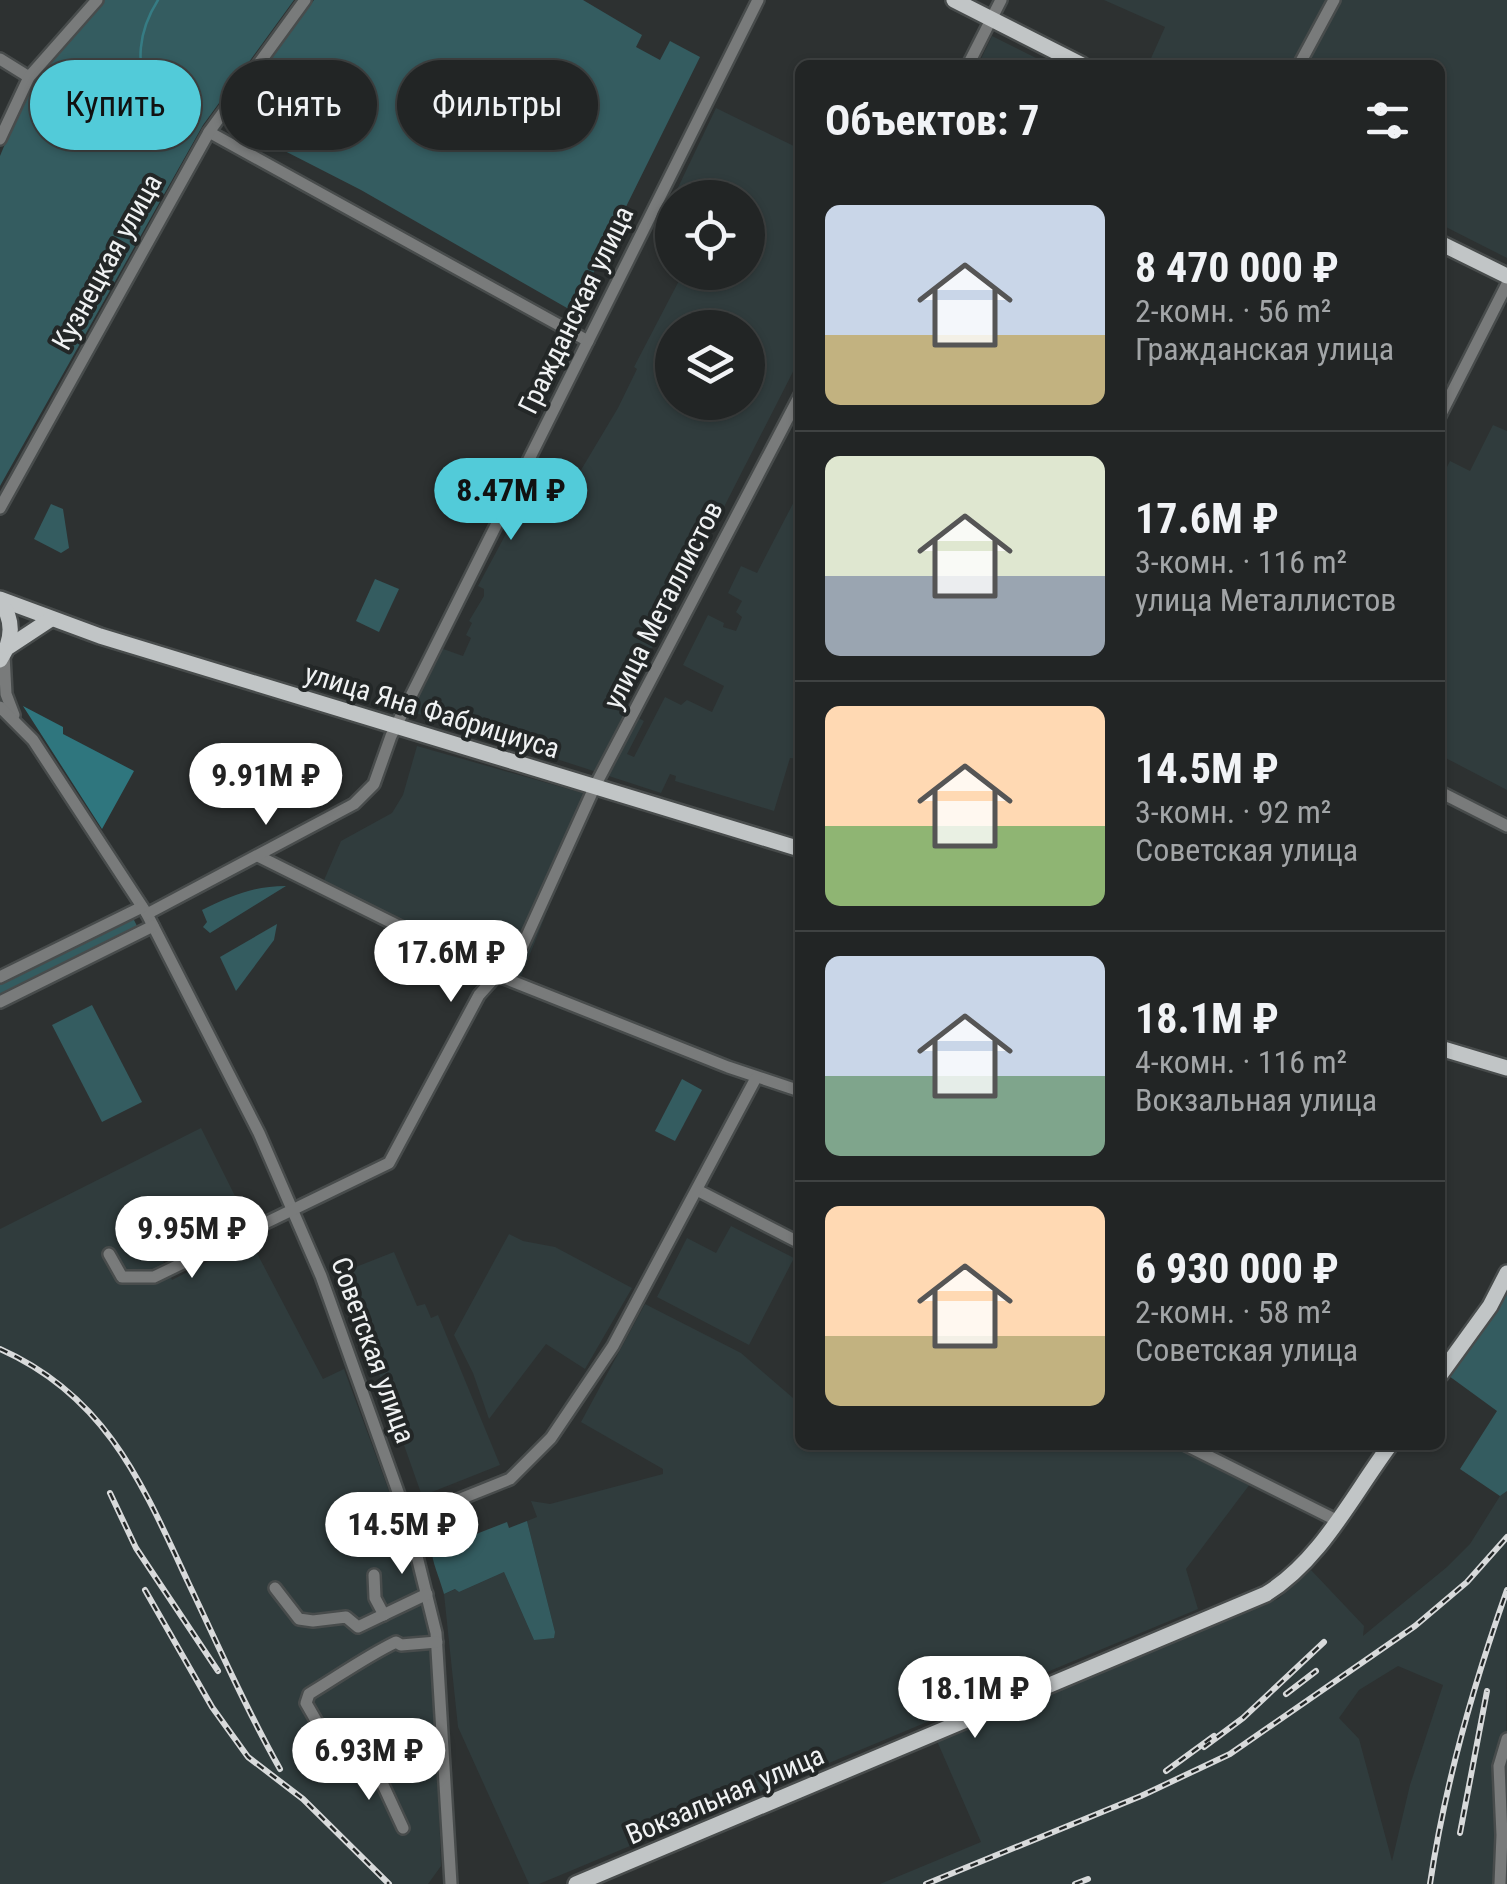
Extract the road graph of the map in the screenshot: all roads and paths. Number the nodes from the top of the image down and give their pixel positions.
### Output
1 (97, 0) edge
2 (305, 0) edge
3 (758, 0) edge
4 (954, 0) edge
5 (1001, 0) edge
6 (1334, 0) edge
7 (991, 19) junction
8 (0, 59) edge
9 (970, 60) edge
10 (1072, 60) edge
11 (1303, 60) edge
12 (29, 77) junction
13 (210, 132) junction
14 (0, 139) edge
15 (1445, 245) edge
16 (1507, 276) edge
17 (1507, 284) edge
18 (588, 341) junction
19 (795, 405) edge
20 (1445, 406) edge
21 (0, 508) edge
22 (0, 600) edge
23 (50, 619) junction
24 (4, 654) edge
25 (0, 707) edge
26 (18, 723) junction
27 (397, 726) junction
28 (595, 786) junction
29 (1445, 795) edge
30 (1507, 826) edge
31 (795, 847) edge
32 (258, 856) junction
33 (148, 916) junction
34 (498, 976) junction
35 (0, 977) edge
36 (0, 1002) edge
37 (1445, 1049) edge
38 (1507, 1068) edge
39 (756, 1078) junction
40 (795, 1090) edge
41 (697, 1190) junction
42 (294, 1209) junction
43 (795, 1241) edge
44 (108, 1254) dead end
45 (1507, 1273) edge
46 (1445, 1368) edge
47 (1196, 1450) edge
48 (1386, 1450) edge
49 (408, 1520) junction
50 (1336, 1520) junction
51 (374, 1575) dead end
52 (275, 1588) dead end
53 (427, 1594) junction
54 (384, 1616) junction
55 (437, 1642) junction
56 (395, 1734) dead end
57 (1507, 1739) edge
58 (360, 1759) junction
59 (403, 1828) dead end
60 (1505, 1836) edge
61 (451, 1884) edge
62 (576, 1884) edge
63 (1500, 1884) edge

1 - 12 street
2 - 13 street, Кузнецкая улица
3 - 18 street, Гражданская улица
4 - 7 main road
5 - 7 street
6 - 11 street
7 - 9 street
7 - 10 main road
8 - 12 street
12 - 14 street
13 - 18 street
13 - 21 street, Кузнецкая улица
15 - 16 main road
17 - 20 street
18 - 27 street, Гражданская улица
19 - 28 street, улица Металлистов
22 - 23 main road, улица Яна Фабрициуса
22 - 24 main road
23 - 24 main road
23 - 27 main road, улица Яна Фабрициуса
24 - 26 street, Советская улица
25 - 26 street, Советская улица
26 - 33 street, Советская улица
27 - 28 main road, улица Яна Фабрициуса
27 - 32 street, Гражданская улица
28 - 31 main road, улица Яна Фабрициуса
28 - 34 street, улица Металлистов
29 - 30 street
32 - 33 street, Гражданская улица
32 - 34 street
33 - 35 street, Гражданская улица
33 - 36 street, Гражданская улица
33 - 42 street, Советская улица
34 - 39 street
34 - 42 street, улица Металлистов
37 - 38 main road
39 - 40 street
39 - 41 street
41 - 43 street
41 - 49 street
42 - 44 street, улица Металлистов
42 - 49 street, Советская улица
45 - 46 main road
47 - 50 street
48 - 50 main road, Вокзальная улица
49 - 53 street, Советская улица
50 - 62 main road, Вокзальная улица
51 - 54 street
52 - 54 street
53 - 54 street
53 - 55 street, Советская улица
55 - 58 street
55 - 61 street, Советская улица
56 - 58 street
57 - 60 street
58 - 59 street
60 - 63 street

